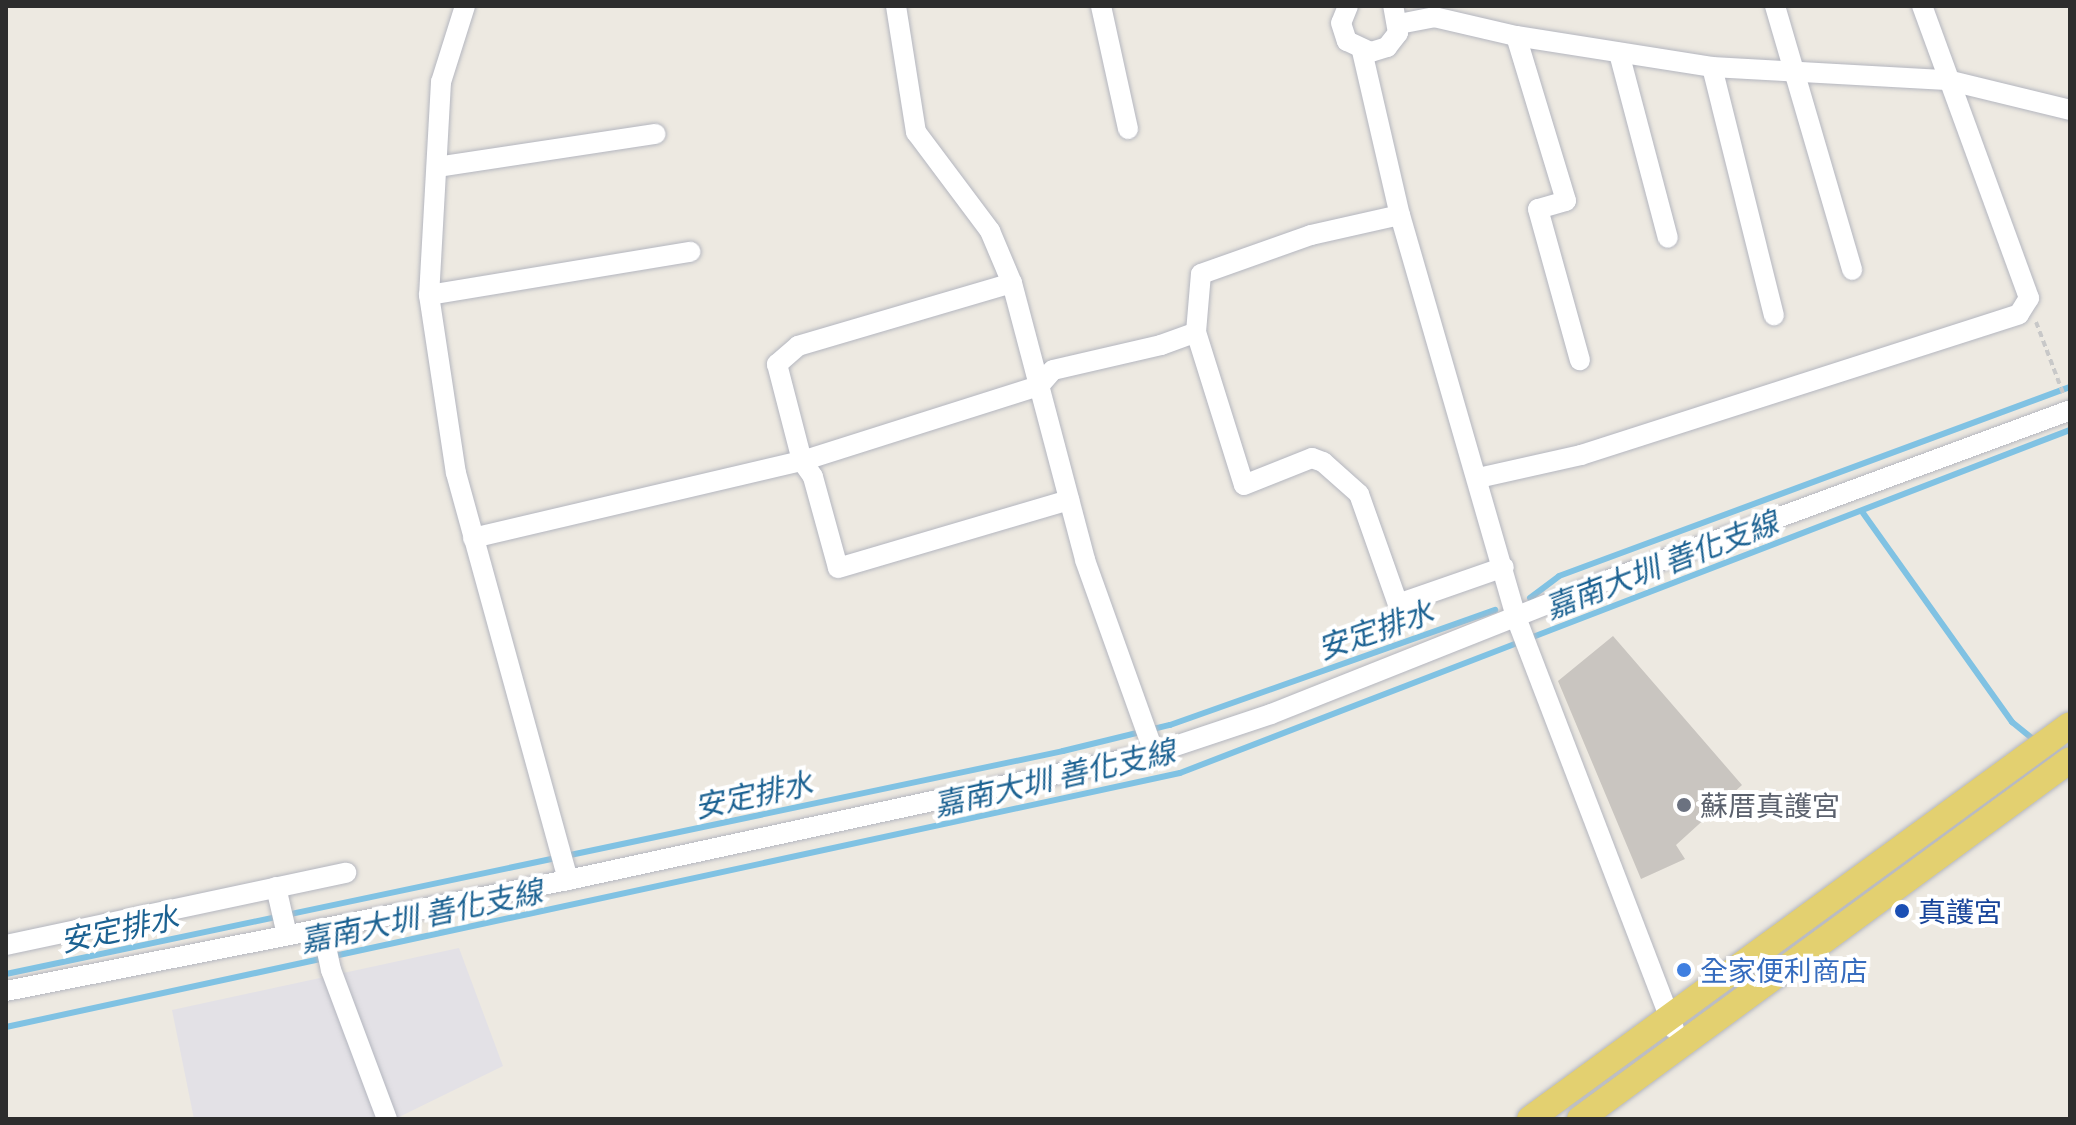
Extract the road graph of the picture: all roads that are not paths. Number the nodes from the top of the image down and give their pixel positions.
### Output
1 (465, 6) edge
2 (896, 6) edge
3 (1101, 6) edge
4 (1348, 6) edge
5 (1775, 6) edge
6 (1922, 6) edge
7 (1396, 15) edge
8 (1516, 36) junction
9 (1362, 51) junction
10 (1619, 53) junction
11 (1712, 67) junction
12 (1796, 69) junction
13 (1947, 80) junction
14 (2070, 110) edge
15 (1128, 129) dead end
16 (656, 134) dead end
17 (437, 167) junction
18 (1400, 215) junction
19 (1668, 238) dead end
20 (690, 252) dead end
21 (1852, 270) dead end
22 (1012, 283) junction
23 (429, 295) junction
24 (1774, 315) dead end
25 (1196, 332) junction
26 (1580, 360) dead end
27 (1039, 386) junction
28 (2070, 410) edge
29 (802, 461) junction
30 (1478, 478) junction
31 (1069, 500) junction
32 (473, 538) junction
33 (1504, 567) junction
34 (1519, 624) junction
35 (2068, 731) edge
36 (1154, 753) junction
37 (2070, 760) edge
38 (346, 873) dead end
39 (568, 880) junction
40 (276, 887) junction
41 (322, 928) junction
42 (287, 935) junction
43 (6, 945) edge
44 (6, 991) edge
45 (1668, 1016) junction
46 (1682, 1045) junction
47 (387, 1119) edge
48 (1530, 1119) edge
49 (1580, 1119) edge

1 - 17 street
2 - 22 street
3 - 15 street
4 - 9 street
5 - 12 street
6 - 13 street
7 - 8 street
7 - 9 street
8 - 10 street
8 - 26 street
9 - 18 street
10 - 11 street
10 - 19 street
11 - 12 street
11 - 24 street
12 - 13 street
12 - 21 street
13 - 14 street
13 - 30 street
16 - 17 street
17 - 23 street
18 - 25 street
18 - 30 street
20 - 23 street
22 - 27 street
22 - 29 street
23 - 32 street
25 - 27 street
25 - 33 street
27 - 29 street
27 - 31 street
28 - 34 street
29 - 31 street
29 - 32 street
30 - 33 street
31 - 36 street
32 - 39 street
33 - 34 street
34 - 36 street
34 - 45 street
35 - 45 main road
36 - 39 street
37 - 46 main road
38 - 40 street
39 - 41 street
40 - 42 street
40 - 43 street
41 - 42 street
41 - 47 street
42 - 44 street
45 - 46 street
45 - 48 main road
46 - 49 main road

